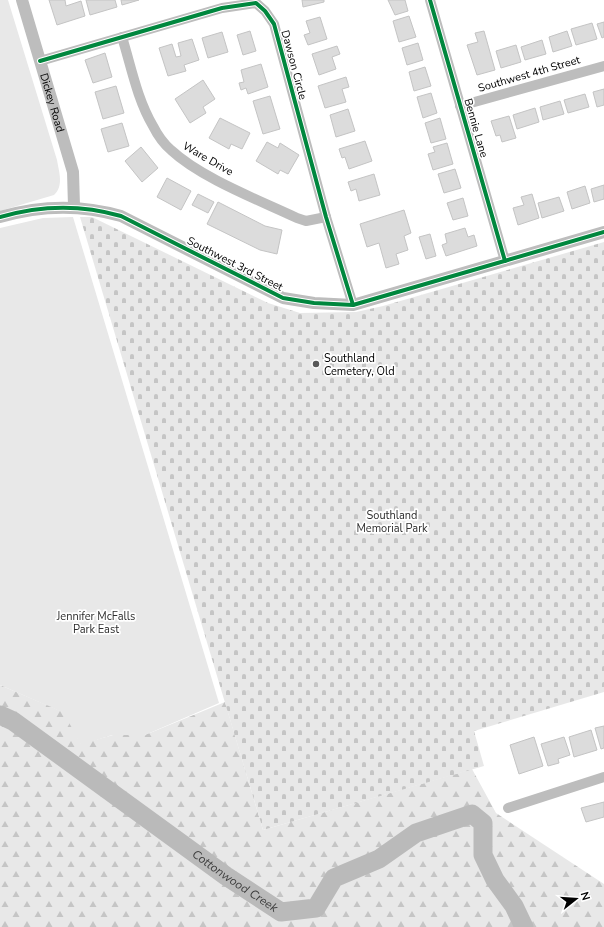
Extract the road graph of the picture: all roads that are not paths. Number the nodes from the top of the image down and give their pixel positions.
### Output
1 (22, 0) edge
2 (430, 0) edge
3 (122, 37) junction
4 (40, 61) junction
5 (604, 66) edge
6 (460, 106) junction
7 (74, 206) junction
8 (0, 217) edge
9 (326, 217) junction
10 (604, 232) edge
11 (505, 261) junction
12 (353, 305) junction
13 (604, 777) edge
14 (508, 808) dead end

1 - 4 street, Dickey Road
2 - 6 street, Bennie Lane
3 - 4 street, Dawson Circle
3 - 9 street, Ware Drive
3 - 9 street, Dawson Circle
4 - 7 street, Dickey Road
5 - 6 street, Southwest 4th Street
6 - 11 street, Bennie Lane
7 - 8 street, Southwest 3rd Street
7 - 12 street, Southwest 3rd Street
9 - 12 street, Dawson Circle
10 - 11 street, Southwest 3rd Street
11 - 12 street, Southwest 3rd Street
13 - 14 street

